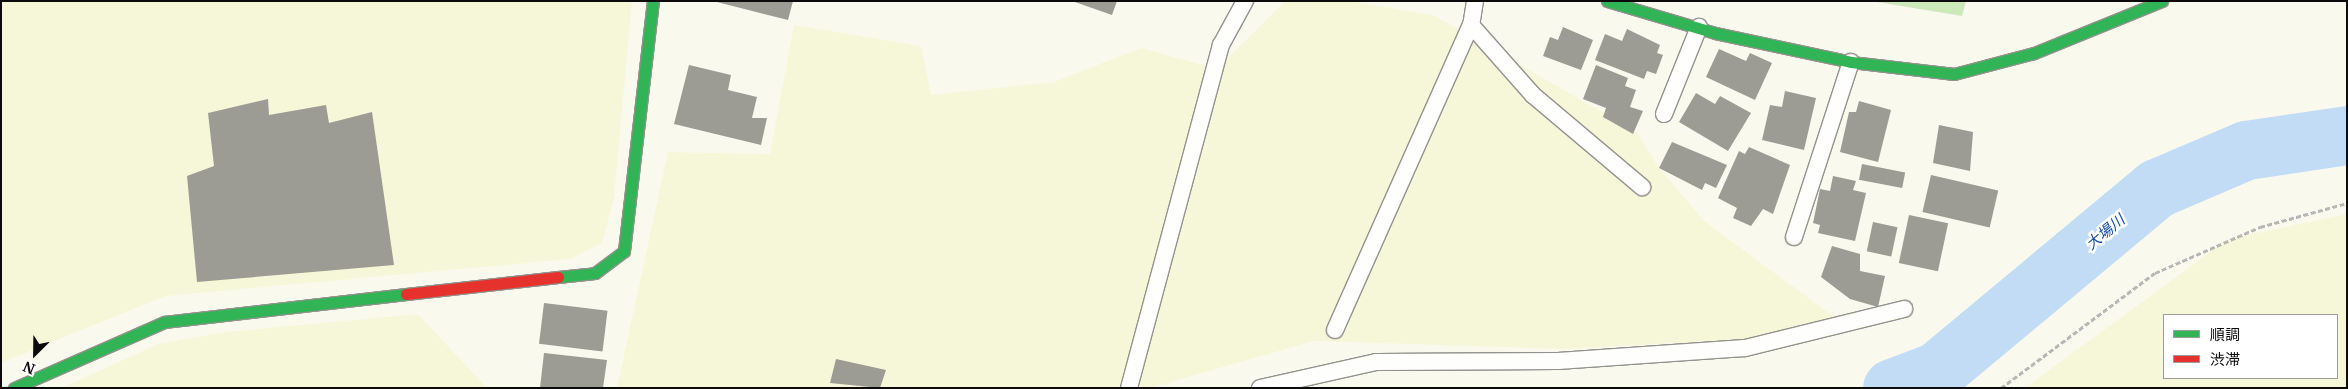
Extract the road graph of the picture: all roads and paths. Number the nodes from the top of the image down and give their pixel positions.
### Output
1 (653, 1) edge
2 (1245, 1) edge
3 (1475, 1) edge
4 (1607, 1) edge
5 (2162, 1) edge
6 (1471, 25) junction
7 (1699, 27) junction
8 (1851, 62) junction
9 (1664, 114) dead end
10 (1642, 187) dead end
11 (2347, 203) edge
12 (1794, 237) dead end
13 (1904, 309) dead end
14 (1335, 330) dead end
15 (14, 388) edge
16 (1129, 388) edge
17 (1260, 388) edge
18 (2001, 388) edge

1 - 15 street
2 - 16 lane
3 - 6 lane
4 - 7 street
5 - 8 street
6 - 10 lane
6 - 14 lane
7 - 8 street
7 - 9 lane
8 - 12 lane
11 - 18 path
13 - 17 lane

